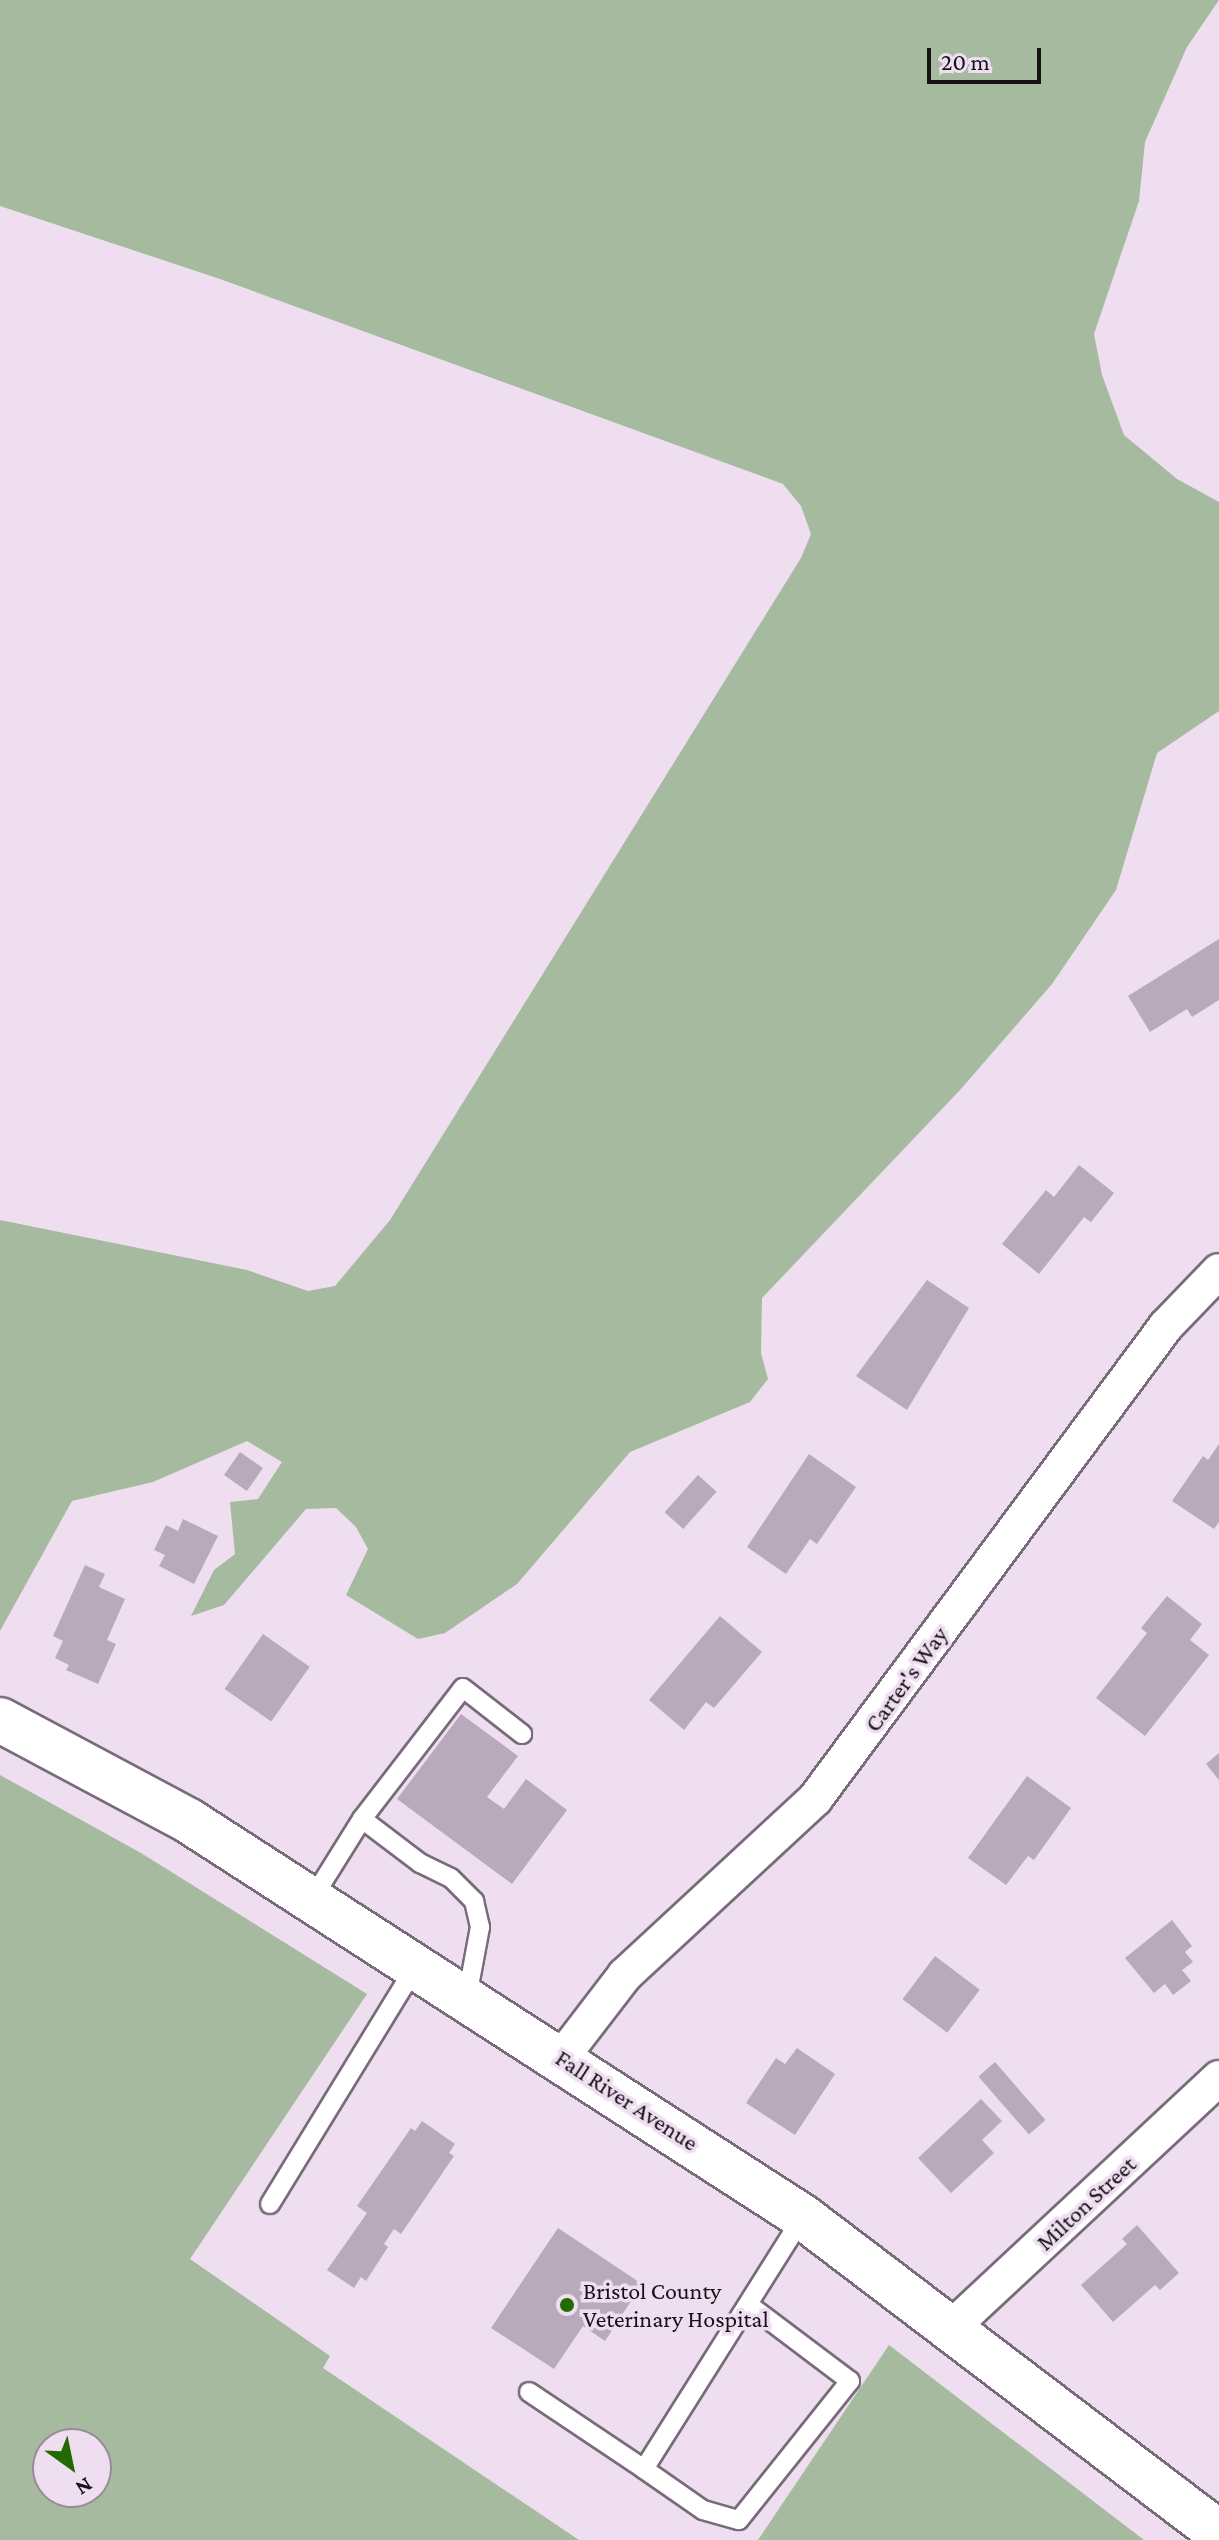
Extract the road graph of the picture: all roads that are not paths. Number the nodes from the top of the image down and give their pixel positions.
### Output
1 (1219, 1271) edge
2 (0, 1720) edge
3 (522, 1734) dead end
4 (362, 1819) junction
5 (312, 1899) junction
6 (416, 1965) junction
7 (467, 1997) junction
8 (562, 2057) junction
9 (1219, 2078) edge
10 (270, 2204) dead end
11 (803, 2217) junction
12 (749, 2305) junction
13 (952, 2327) junction
14 (529, 2392) dead end
15 (644, 2469) junction
16 (1219, 2533) edge

1 - 8 street, Carter's Way
2 - 5 main road, Fall River Avenue
3 - 4 lane
4 - 5 lane
4 - 7 lane
5 - 6 main road, Fall River Avenue
6 - 7 main road, Fall River Avenue
6 - 10 lane
7 - 8 main road, Fall River Avenue
8 - 11 main road, Fall River Avenue
9 - 13 street, Milton Street
11 - 12 lane
11 - 13 main road, Fall River Avenue
12 - 15 lane
12 - 15 lane
13 - 16 main road, Fall River Avenue
14 - 15 lane

